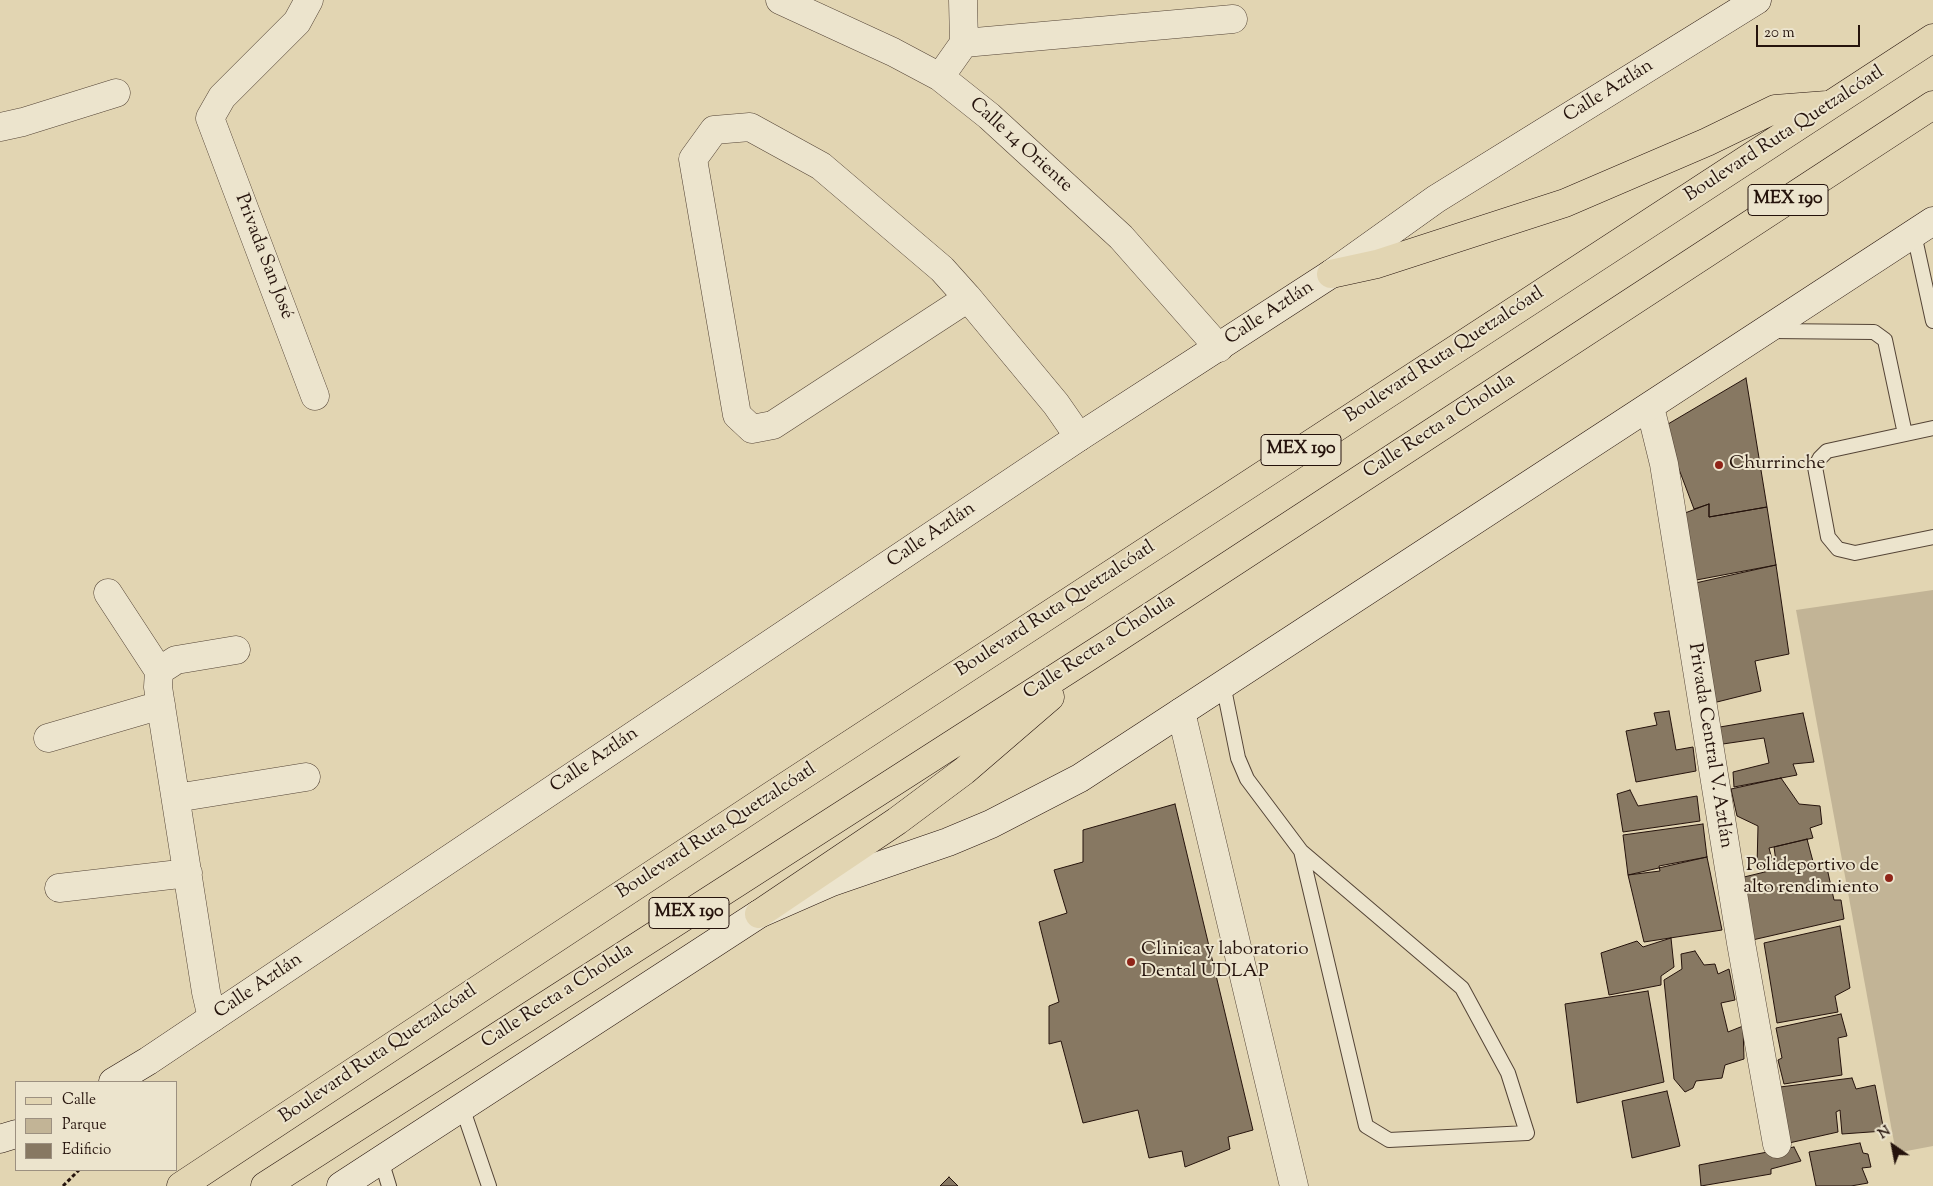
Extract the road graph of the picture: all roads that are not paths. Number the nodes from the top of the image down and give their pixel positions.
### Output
1 (309, 0) edge
2 (780, 0) edge
3 (963, 0) edge
4 (1757, 0) edge
5 (1233, 19) dead end
6 (1933, 38) edge
7 (964, 42) junction
8 (940, 77) junction
9 (116, 93) dead end
10 (1831, 105) junction
11 (1933, 105) edge
12 (0, 127) edge
13 (1924, 228) edge
14 (1331, 274) junction
15 (968, 298) junction
16 (1933, 321) edge
17 (1765, 331) junction
18 (1219, 348) junction
19 (315, 396) dead end
20 (1650, 407) junction
21 (1933, 428) edge
22 (1905, 434) junction
23 (1079, 437) junction
24 (1933, 537) edge
25 (108, 592) dead end
26 (1113, 640) junction
27 (236, 650) dead end
28 (159, 670) junction
29 (1223, 684) junction
30 (161, 705) junction
31 (1181, 712) junction
32 (48, 738) dead end
33 (306, 777) dead end
34 (176, 798) junction
35 (1301, 851) junction
36 (188, 873) junction
37 (59, 888) dead end
38 (759, 914) junction
39 (212, 1018) junction
40 (115, 1081) edge
41 (462, 1107) junction
42 (15, 1134) edge
43 (0, 1139) edge
44 (1777, 1144) dead end
45 (381, 1160) junction
46 (181, 1186) edge
47 (265, 1186) edge
48 (341, 1186) edge
49 (389, 1186) edge
50 (489, 1186) edge
51 (1294, 1186) edge

1 - 19 street, Privada San José
2 - 8 street, Calle 14 Oriente
3 - 7 street
4 - 14 street, Calle Aztlán
5 - 7 street
6 - 10 main road, Boulevard Ruta Quetzalcóatl / MEX 190
7 - 8 street
8 - 18 street, Calle 14 Oriente
9 - 12 street
10 - 14 main road
10 - 46 main road, Boulevard Ruta Quetzalcóatl / MEX 190
11 - 26 main road, Calle Recta a Cholula / MEX 190
13 - 16 lane
13 - 17 street
14 - 18 street, Calle Aztlán
15 - 15 street
15 - 23 street
17 - 20 street
17 - 22 lane
18 - 23 street, Calle Aztlán
20 - 29 street
20 - 44 street, Privada Central V. Aztlán
21 - 22 lane
22 - 24 lane
23 - 39 street, Calle Aztlán
25 - 28 street
26 - 38 main road
26 - 47 main road, Calle Recta a Cholula / MEX 190
27 - 28 street
28 - 30 street
29 - 31 street
29 - 35 lane
30 - 32 street
30 - 34 street
31 - 38 street
31 - 51 street
33 - 34 street
34 - 36 street
35 - 35 lane
36 - 37 street
36 - 39 street
38 - 41 street
39 - 40 street, Calle Aztlán
41 - 45 street
41 - 50 lane
42 - 43 street
45 - 48 street
45 - 49 lane

